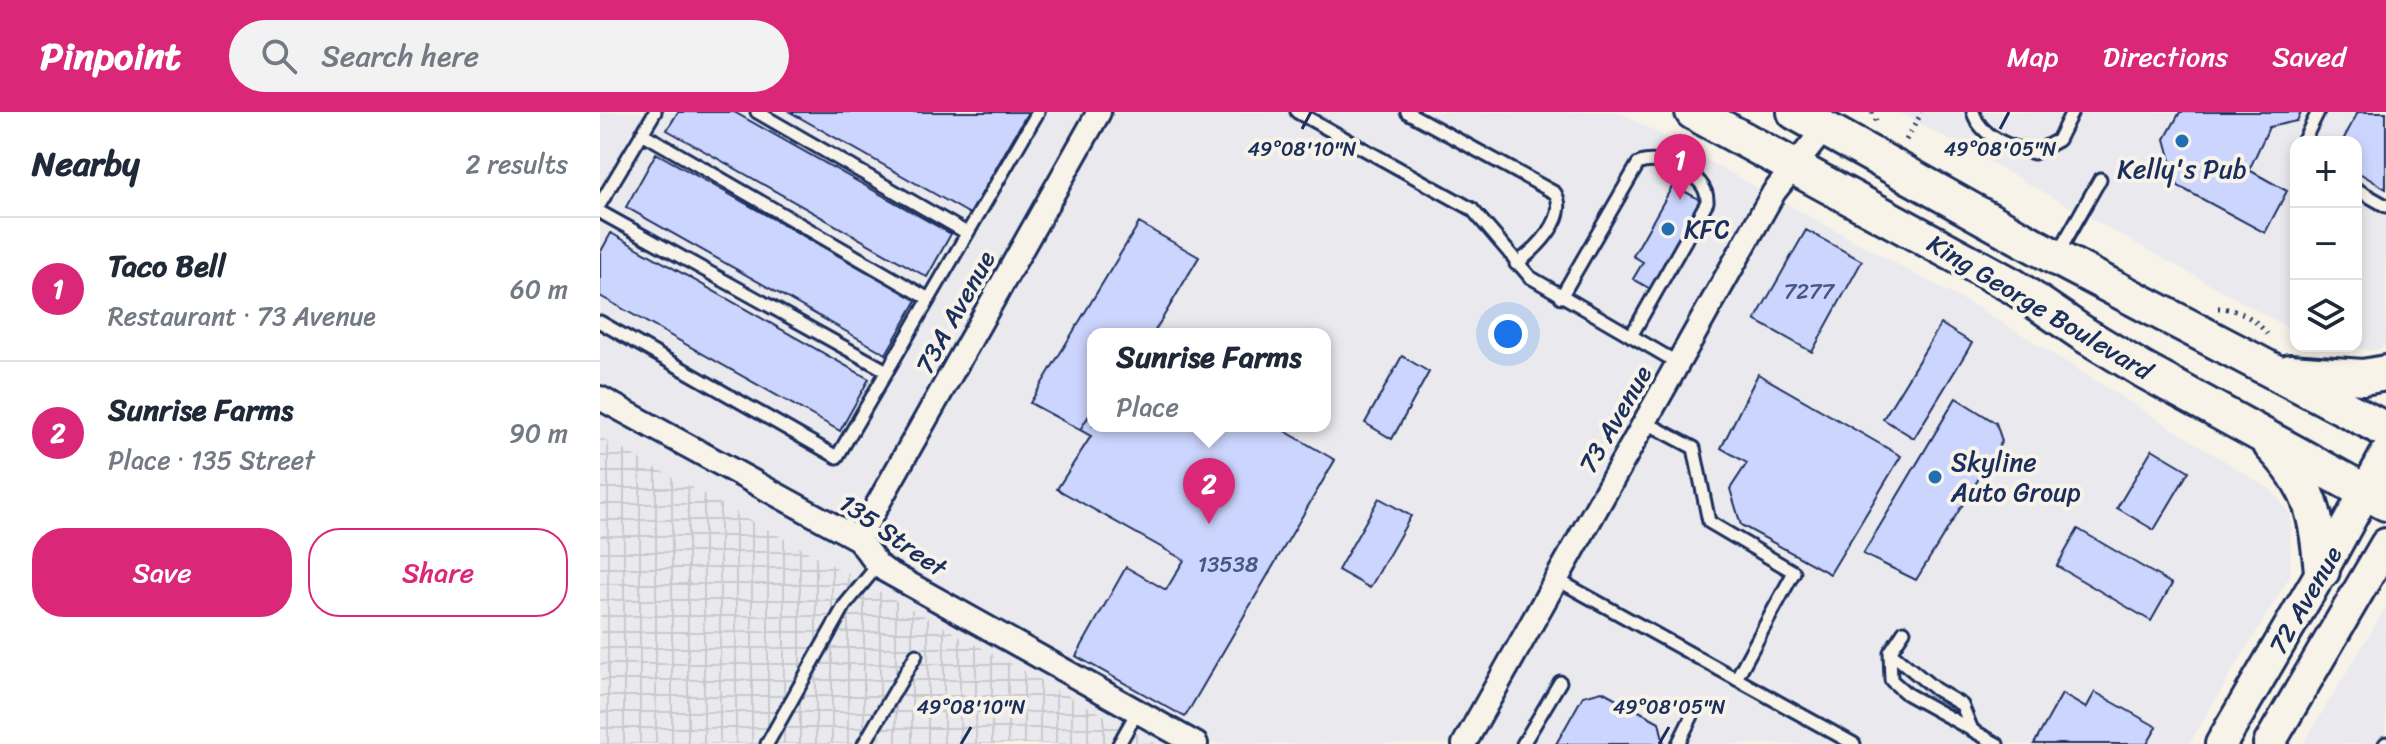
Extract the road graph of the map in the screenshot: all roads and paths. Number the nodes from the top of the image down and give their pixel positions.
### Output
1 (655, 112) edge
2 (757, 112) edge
3 (1038, 112) edge
4 (1099, 112) edge
5 (1297, 112) edge
6 (1407, 112) edge
7 (1693, 112) edge
8 (1795, 112) edge
9 (1872, 112) edge
10 (1922, 112) edge
11 (1973, 112) edge
12 (2072, 112) edge
13 (2318, 112) edge
14 (1875, 120) dead end
15 (1828, 124) junction
16 (642, 133) junction
17 (2306, 136) edge
18 (1906, 141) dead end
19 (1795, 166) junction
20 (2100, 179) dead end
21 (2362, 192) edge
22 (600, 204) edge
23 (2386, 206) edge
24 (600, 212) edge
25 (967, 233) junction
26 (2055, 257) junction
27 (1516, 264) junction
28 (1561, 297) junction
29 (929, 299) junction
30 (2214, 307) dead end
31 (600, 322) edge
32 (2268, 334) dead end
33 (1631, 336) junction
34 (1678, 363) junction
35 (887, 371) junction
36 (2277, 372) junction
37 (2386, 373) edge
38 (600, 398) edge
39 (1645, 422) junction
40 (2386, 430) edge
41 (2260, 433) junction
42 (2386, 454) edge
43 (2376, 497) edge
44 (858, 539) junction
45 (2386, 544) edge
46 (878, 565) junction
47 (2322, 571) junction
48 (1556, 579) junction
49 (1904, 631) dead end
50 (1890, 652) junction
51 (916, 655) dead end
52 (1736, 679) junction
53 (1560, 682) dead end
54 (1137, 712) junction
55 (1692, 716) dead end
56 (1972, 730) junction
57 (767, 744) edge
58 (864, 744) edge
59 (1119, 744) edge
60 (1196, 744) edge
61 (1464, 744) edge
62 (1523, 744) edge
63 (1678, 744) edge
64 (1854, 744) edge
65 (1997, 744) edge
66 (2221, 744) edge
67 (2269, 744) edge

1 - 16 lane
2 - 25 lane
3 - 25 lane
4 - 44 street, 73A Avenue
5 - 27 lane
6 - 27 lane
7 - 19 main road, King George Boulevard
8 - 15 main road, King George Boulevard
9 - 14 path
10 - 18 path
11 - 12 lane
13 - 17 lane
15 - 19 street, 73 Avenue
15 - 26 main road, King George Boulevard
16 - 22 lane
16 - 29 lane
19 - 34 street, 73 Avenue
19 - 41 main road, King George Boulevard
20 - 26 lane
21 - 23 lane
24 - 35 lane
25 - 29 lane
26 - 36 main road, King George Boulevard
27 - 28 lane
28 - 33 lane
28 - 33 lane
29 - 35 lane
30 - 32 path
31 - 35 lane
33 - 34 lane
34 - 39 street, 73 Avenue
36 - 37 main road
36 - 40 main road, King George Boulevard
38 - 44 street, 135 Street
39 - 48 street, 73 Avenue
39 - 52 lane
41 - 43 main road, King George Boulevard
41 - 47 main road
42 - 43 main road, 72 Avenue
43 - 47 main road, 72 Avenue
44 - 46 street, 135 Street
45 - 67 main road, 72 Avenue
46 - 54 street, 135 Street
46 - 57 lane
47 - 66 main road, 72 Avenue
48 - 52 lane
48 - 61 street, 73 Avenue
49 - 50 lane
50 - 56 lane
50 - 56 lane
51 - 58 lane
52 - 64 lane
53 - 62 lane
54 - 59 lane
54 - 60 street, 135 Street
55 - 63 lane
56 - 65 lane

